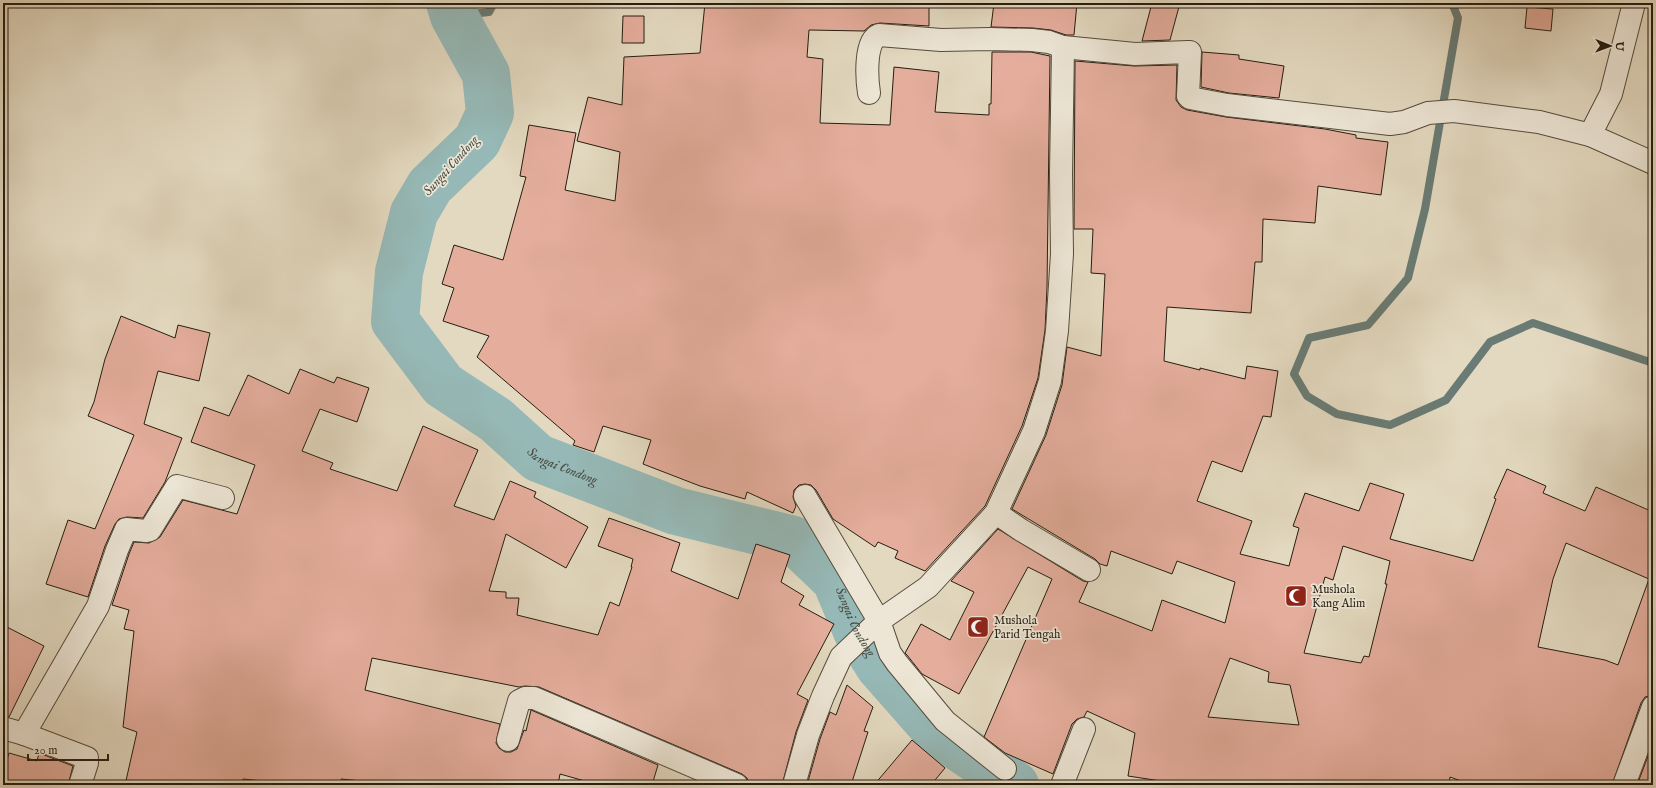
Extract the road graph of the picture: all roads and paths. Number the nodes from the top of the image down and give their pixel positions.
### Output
1 (1634, 3) edge
2 (1063, 47) junction
3 (869, 93) dead end
4 (1590, 135) junction
5 (1653, 163) edge
6 (805, 496) dead end
7 (223, 498) dead end
8 (996, 513) junction
9 (1089, 570) dead end
10 (876, 624) junction
11 (1653, 707) edge
12 (3, 728) edge
13 (1084, 729) dead end
14 (24, 734) junction
15 (508, 740) dead end
16 (1005, 769) dead end
17 (80, 785) edge
18 (737, 785) edge
19 (794, 785) edge
20 (1062, 785) edge
21 (1624, 785) edge

1 - 4 street
2 - 3 street
2 - 4 street
2 - 8 street
4 - 5 street
6 - 10 street
7 - 14 street
8 - 9 street
8 - 10 street
10 - 16 street
10 - 19 street
11 - 21 street
12 - 14 street
13 - 20 street
14 - 17 street
15 - 18 street

